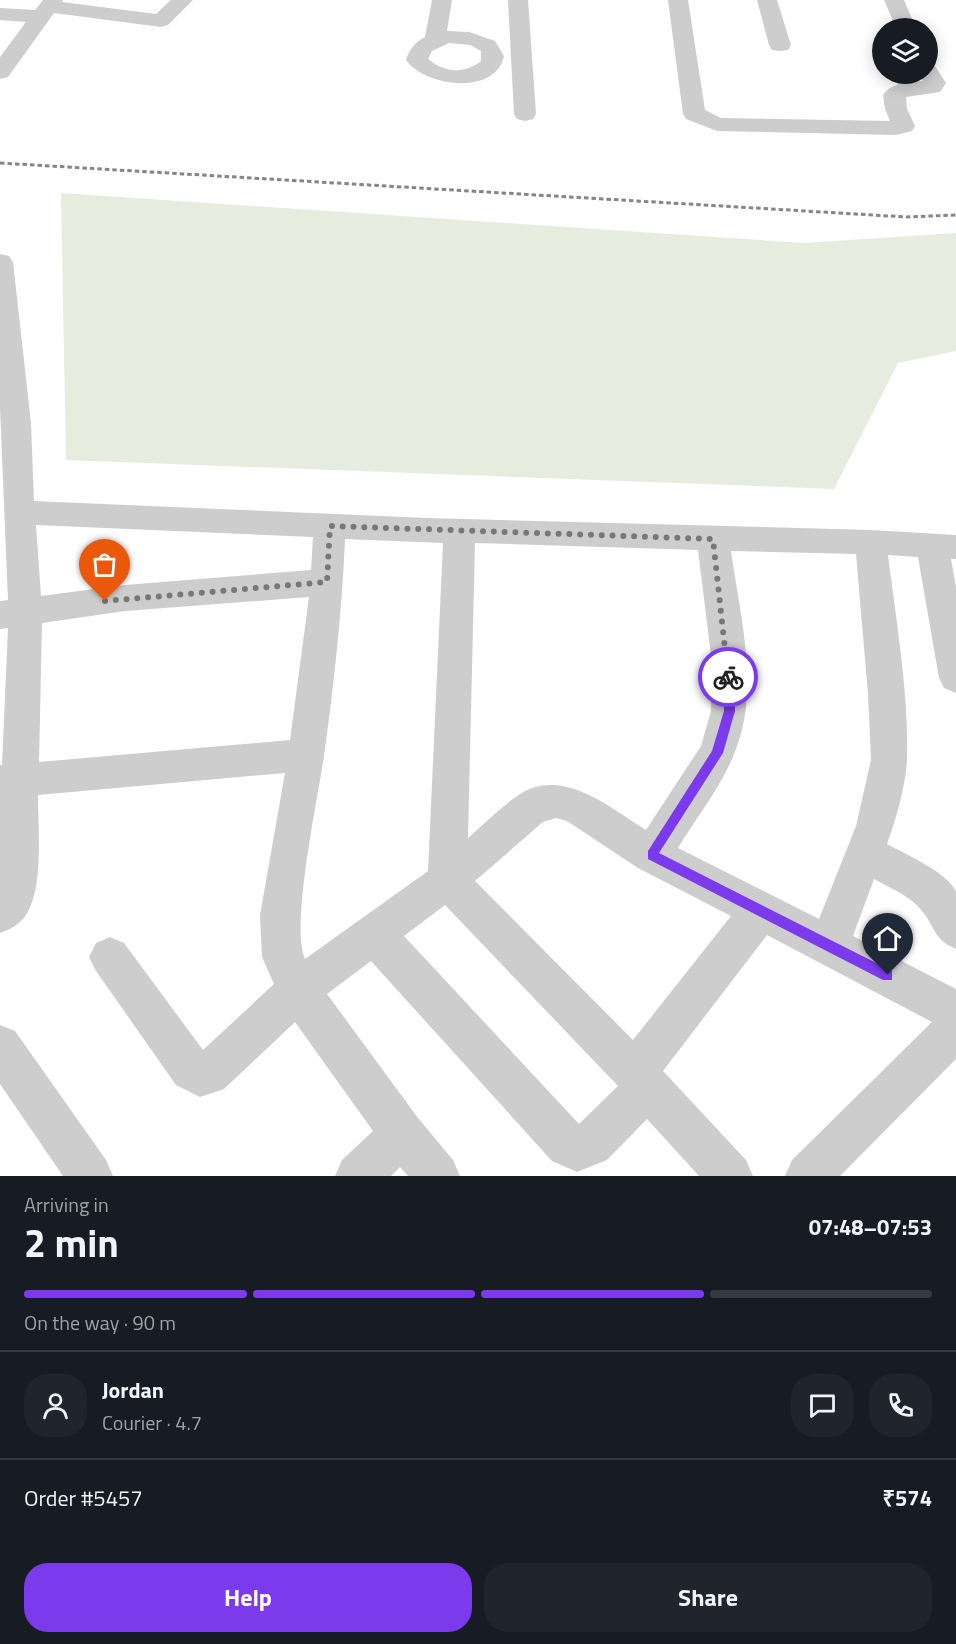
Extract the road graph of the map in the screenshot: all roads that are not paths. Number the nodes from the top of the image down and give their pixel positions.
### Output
1 (183, 0) edge
2 (442, 0) edge
3 (518, 0) edge
4 (678, 0) edge
5 (767, 0) edge
6 (894, 0) edge
7 (47, 8) edge
8 (0, 14) edge
9 (902, 18) edge
10 (435, 40) dead end
11 (780, 45) dead end
12 (0, 72) edge
13 (934, 84) edge
14 (525, 114) dead end
15 (0, 262) edge
16 (8, 424) edge
17 (9, 478) edge
18 (19, 512) junction
19 (330, 526) junction
20 (459, 530) junction
21 (713, 539) junction
22 (871, 542) junction
23 (944, 546) edge
24 (327, 582) junction
25 (13, 613) edge
26 (956, 678) edge
27 (306, 755) junction
28 (10, 781) edge
29 (865, 852) junction
30 (652, 855) junction
31 (447, 880) junction
32 (761, 910) junction
33 (0, 914) edge
34 (956, 929) edge
35 (374, 934) junction
36 (829, 945) junction
37 (110, 957) dead end
38 (298, 990) junction
39 (0, 1046) edge
40 (641, 1080) junction
41 (402, 1134) junction
42 (90, 1176) edge
43 (358, 1176) edge
44 (437, 1176) edge
45 (730, 1176) edge
46 (808, 1176) edge

1 - 7 street
2 - 10 street
3 - 14 street
4 - 13 street
5 - 11 street
6 - 9 street
7 - 8 street
7 - 12 street
15 - 16 street
16 - 17 street
17 - 18 street
18 - 19 street
18 - 25 street
19 - 20 street
19 - 24 street
20 - 21 street
20 - 31 street
21 - 22 street
21 - 30 street
22 - 23 street
22 - 29 street
23 - 26 street
24 - 25 street
24 - 27 street
25 - 28 street
27 - 28 street
27 - 38 street
28 - 33 street
29 - 34 street
29 - 36 street
30 - 31 street
30 - 32 street
31 - 35 street
31 - 40 street
32 - 36 street
32 - 40 street
35 - 38 street
35 - 40 street
36 - 46 street
37 - 38 street
38 - 41 street
39 - 42 street
40 - 45 street
41 - 43 street
41 - 44 street

